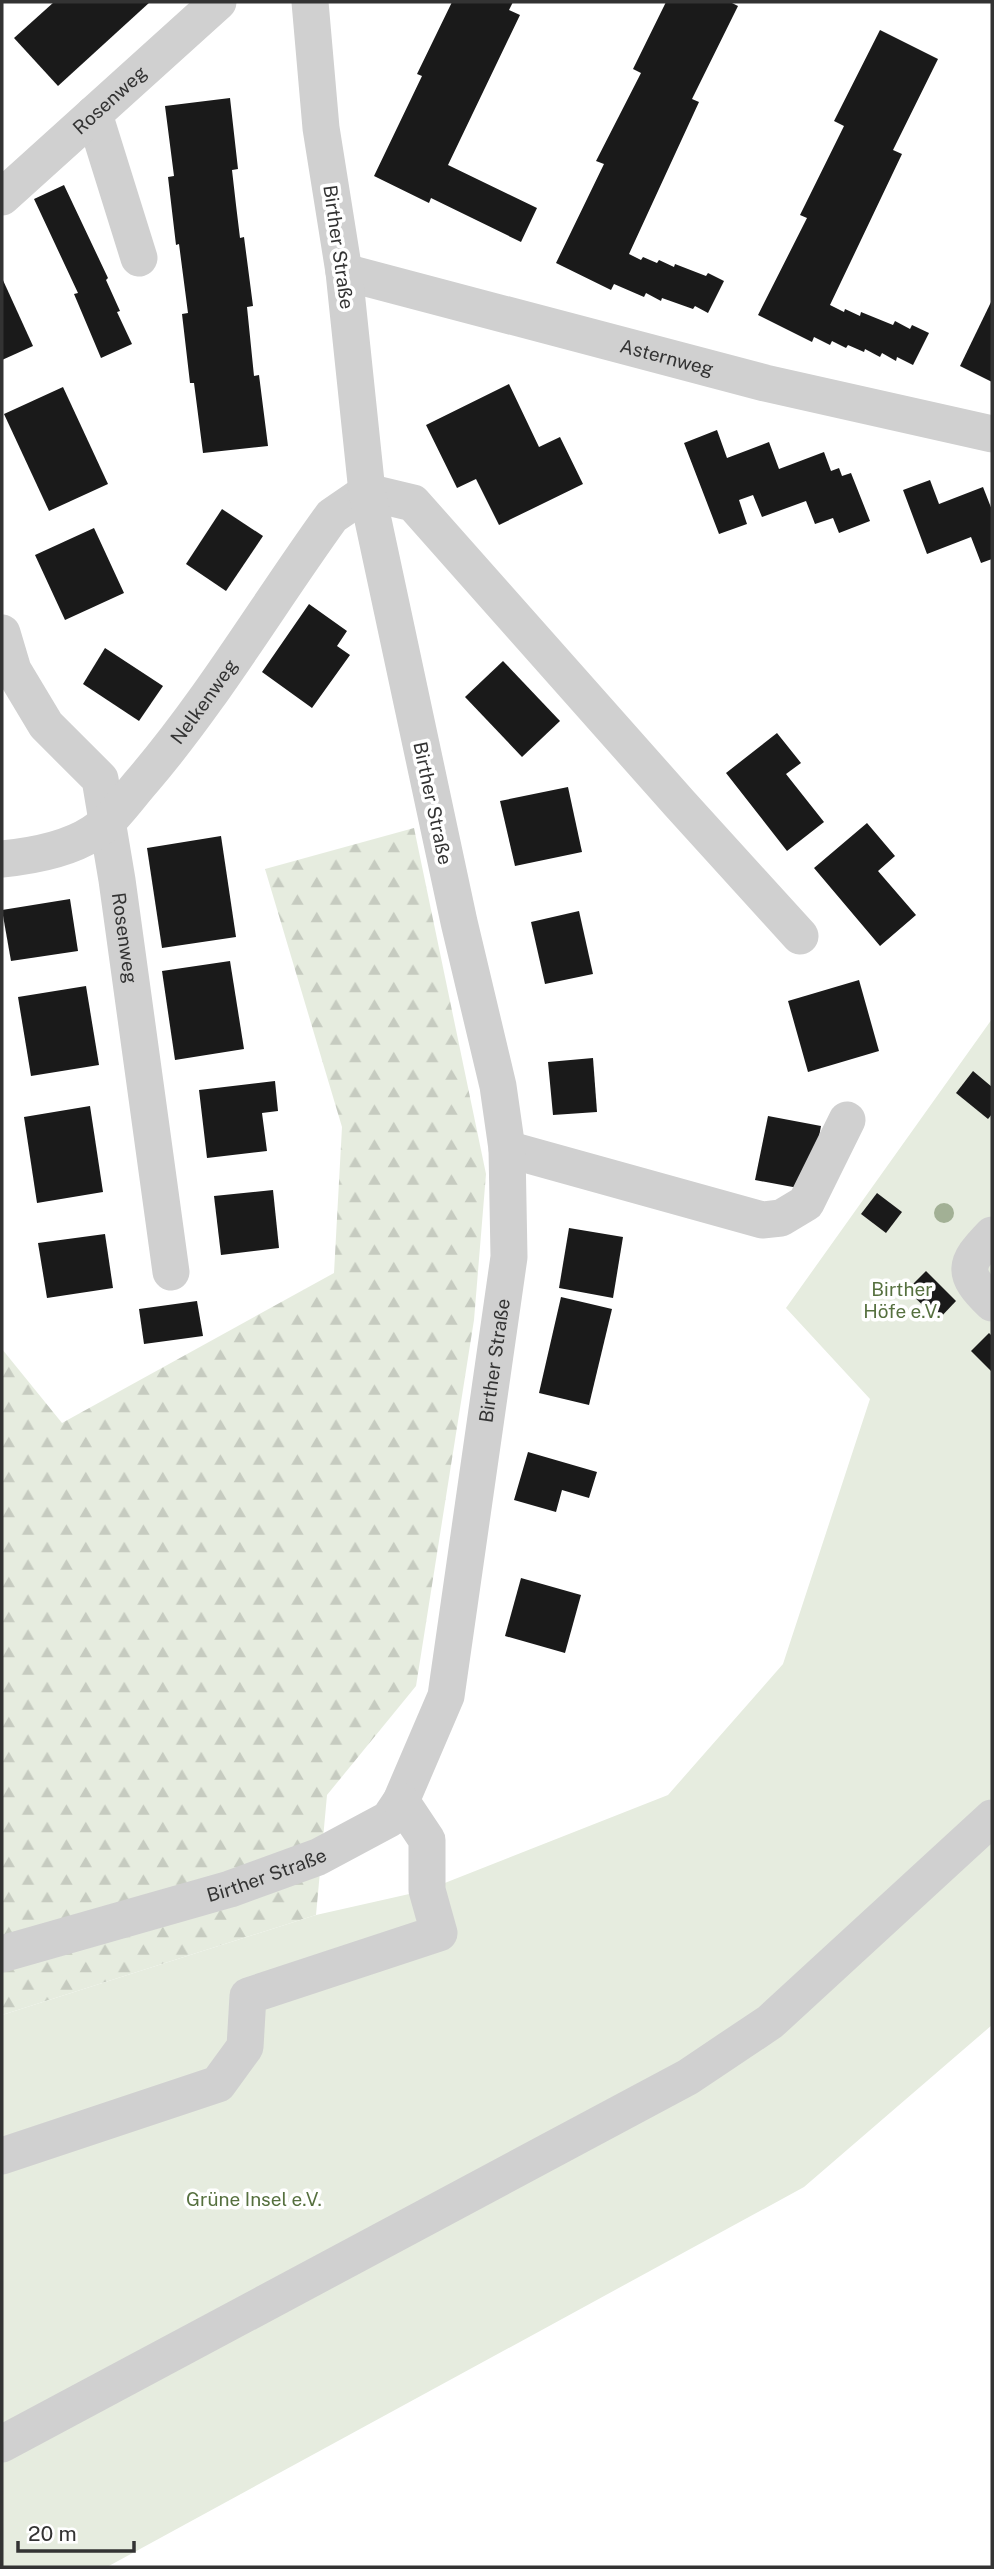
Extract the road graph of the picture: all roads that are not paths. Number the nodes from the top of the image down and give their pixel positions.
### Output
1 (218, 2) edge
2 (310, 2) edge
3 (94, 114) junction
4 (2, 198) edge
5 (139, 258) dead end
6 (344, 272) junction
7 (992, 434) edge
8 (367, 492) junction
9 (2, 633) edge
10 (108, 820) junction
11 (2, 859) edge
12 (800, 936) dead end
13 (847, 1120) dead end
14 (507, 1149) junction
15 (992, 1235) edge
16 (172, 1272) dead end
17 (992, 1303) edge
18 (401, 1801) junction
19 (992, 1818) edge
20 (2, 1954) edge
21 (2, 2155) edge
22 (2, 2444) edge

1 - 3 street, Rosenweg
2 - 6 street, Birther Straße
3 - 4 street, Rosenweg
3 - 5 street
6 - 7 street, Asternweg
6 - 8 street, Birther Straße
8 - 10 street, Nelkenweg
8 - 12 street
8 - 14 street, Birther Straße
9 - 10 street, Rosenweg
10 - 11 street, Nelkenweg
10 - 16 street, Rosenweg
13 - 14 street
14 - 18 street, Birther Straße
15 - 17 street
18 - 20 street, Birther Straße
18 - 21 street
19 - 22 street

